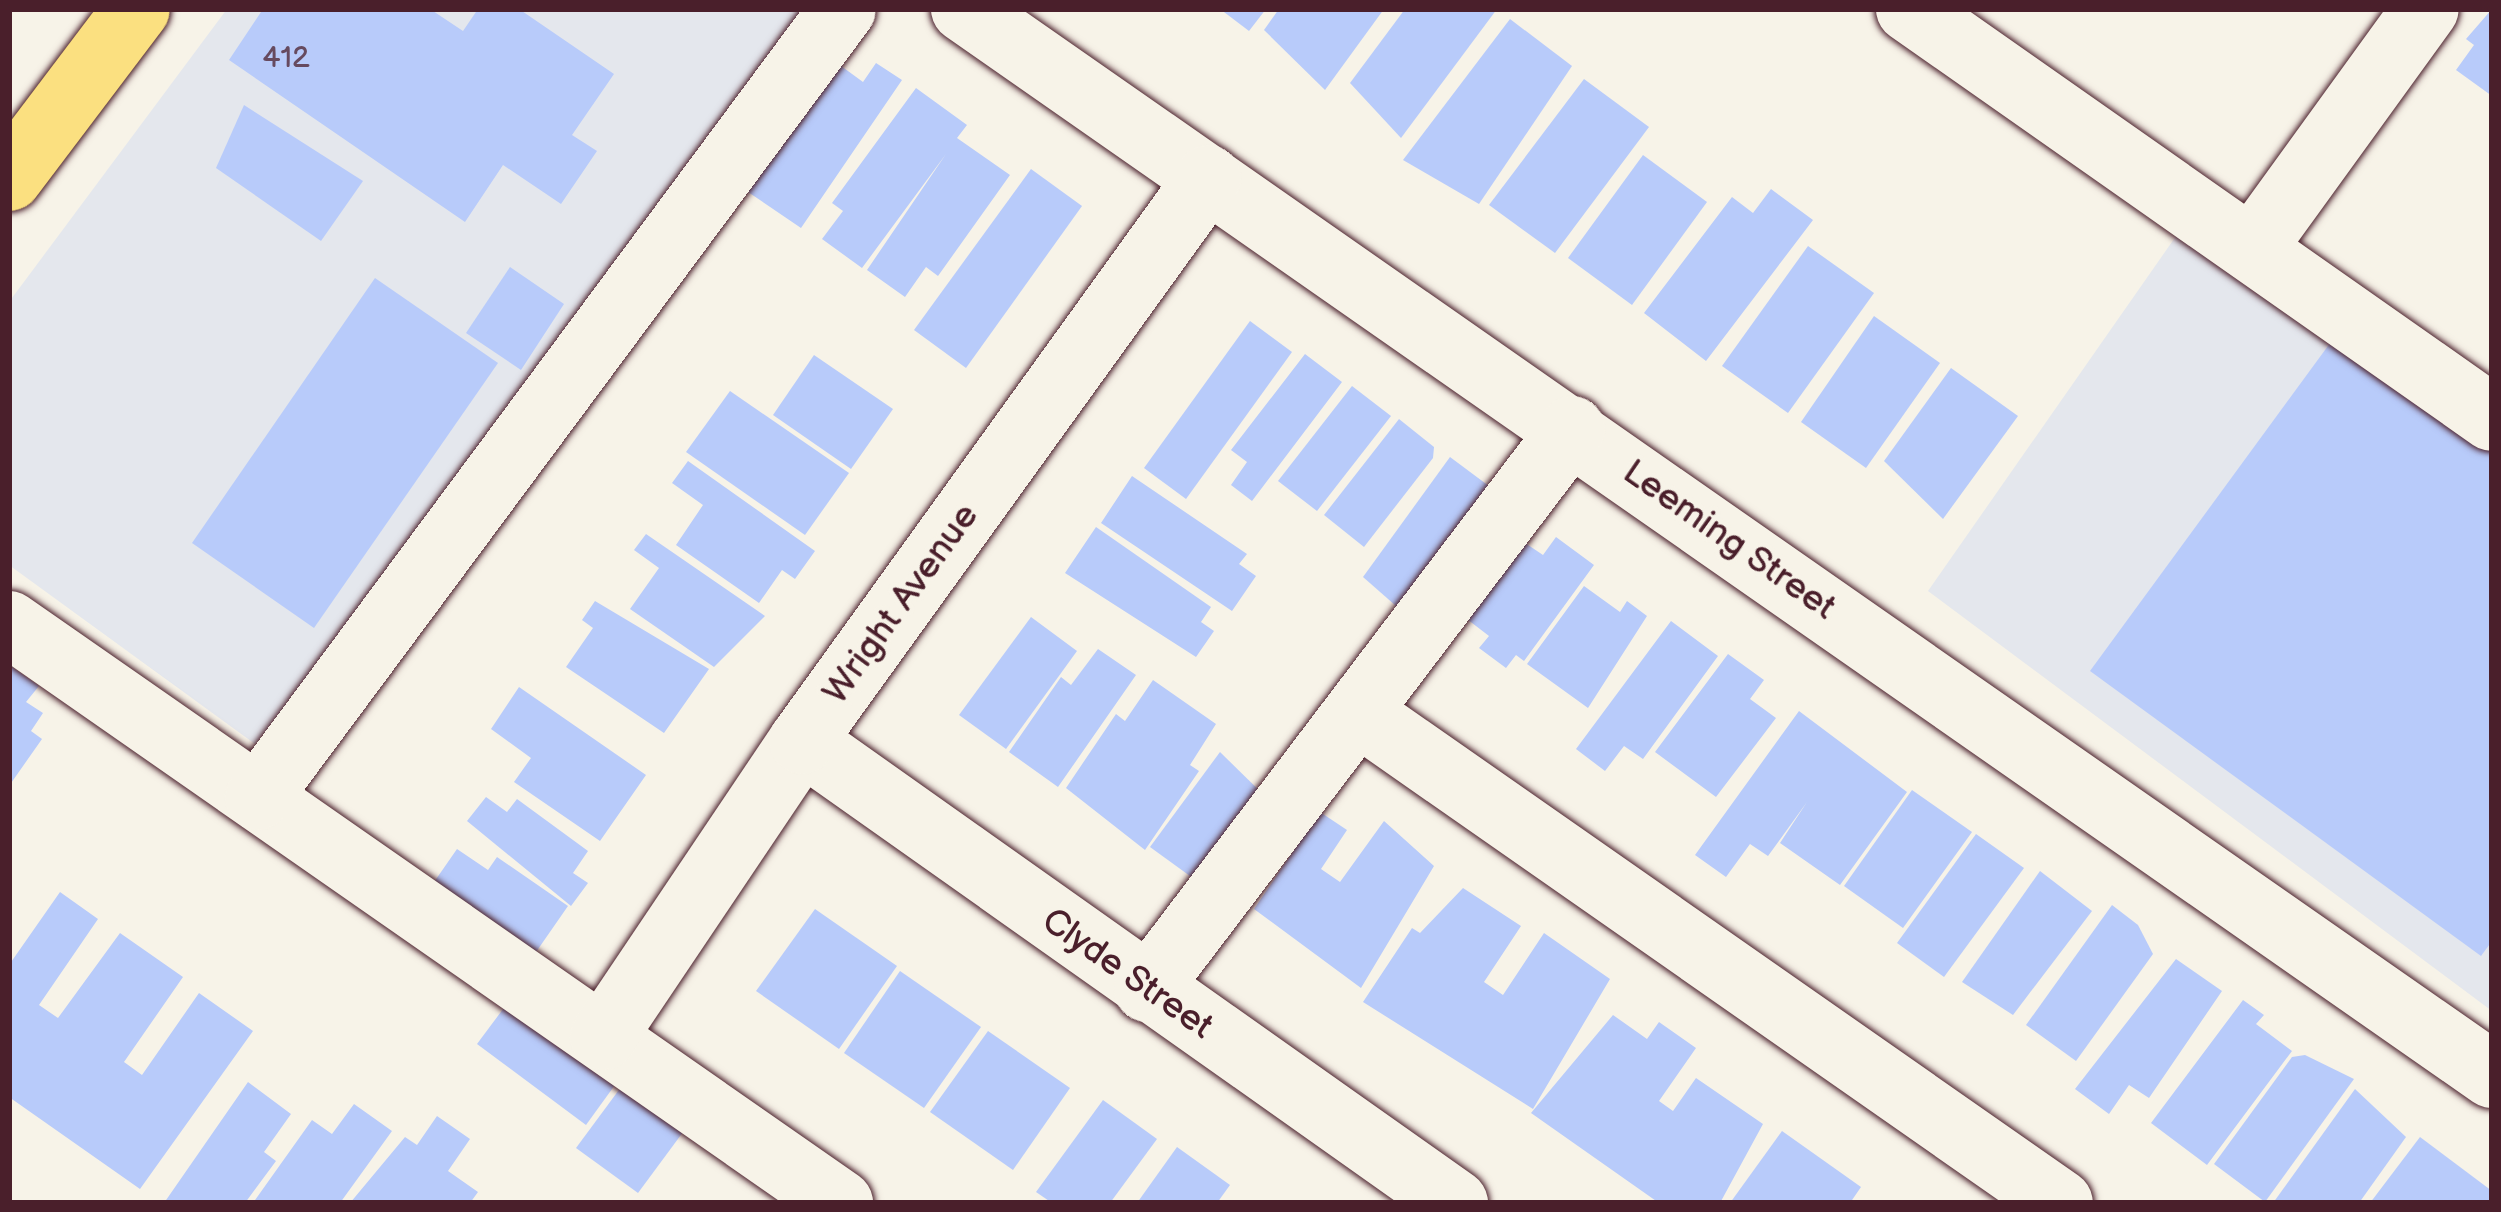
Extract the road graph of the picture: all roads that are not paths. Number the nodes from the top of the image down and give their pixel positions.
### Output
1 (137, 9) edge
2 (842, 9) edge
3 (964, 9) edge
4 (1909, 9) edge
5 (2426, 9) edge
6 (9, 178) edge
7 (1208, 178) junction
8 (2252, 249) junction
9 (2492, 418) edge
10 (1572, 429) junction
11 (9, 624) edge
12 (1363, 716) junction
13 (802, 741) junction
14 (258, 797) junction
15 (1147, 989) junction
16 (603, 1037) junction
17 (2492, 1075) edge
18 (840, 1203) edge
19 (1455, 1203) edge
20 (2060, 1203) edge

1 - 6 main road
2 - 14 street
3 - 7 street, Leeming Street
4 - 8 street
5 - 8 street
7 - 10 street, Leeming Street
7 - 13 street, Wright Avenue
8 - 9 street
10 - 12 street
10 - 17 street, Leeming Street
11 - 14 street
12 - 15 street
12 - 20 street
13 - 15 street, Clyde Street
13 - 16 street, Wright Avenue
14 - 16 street
15 - 19 street, Clyde Street
16 - 18 street

